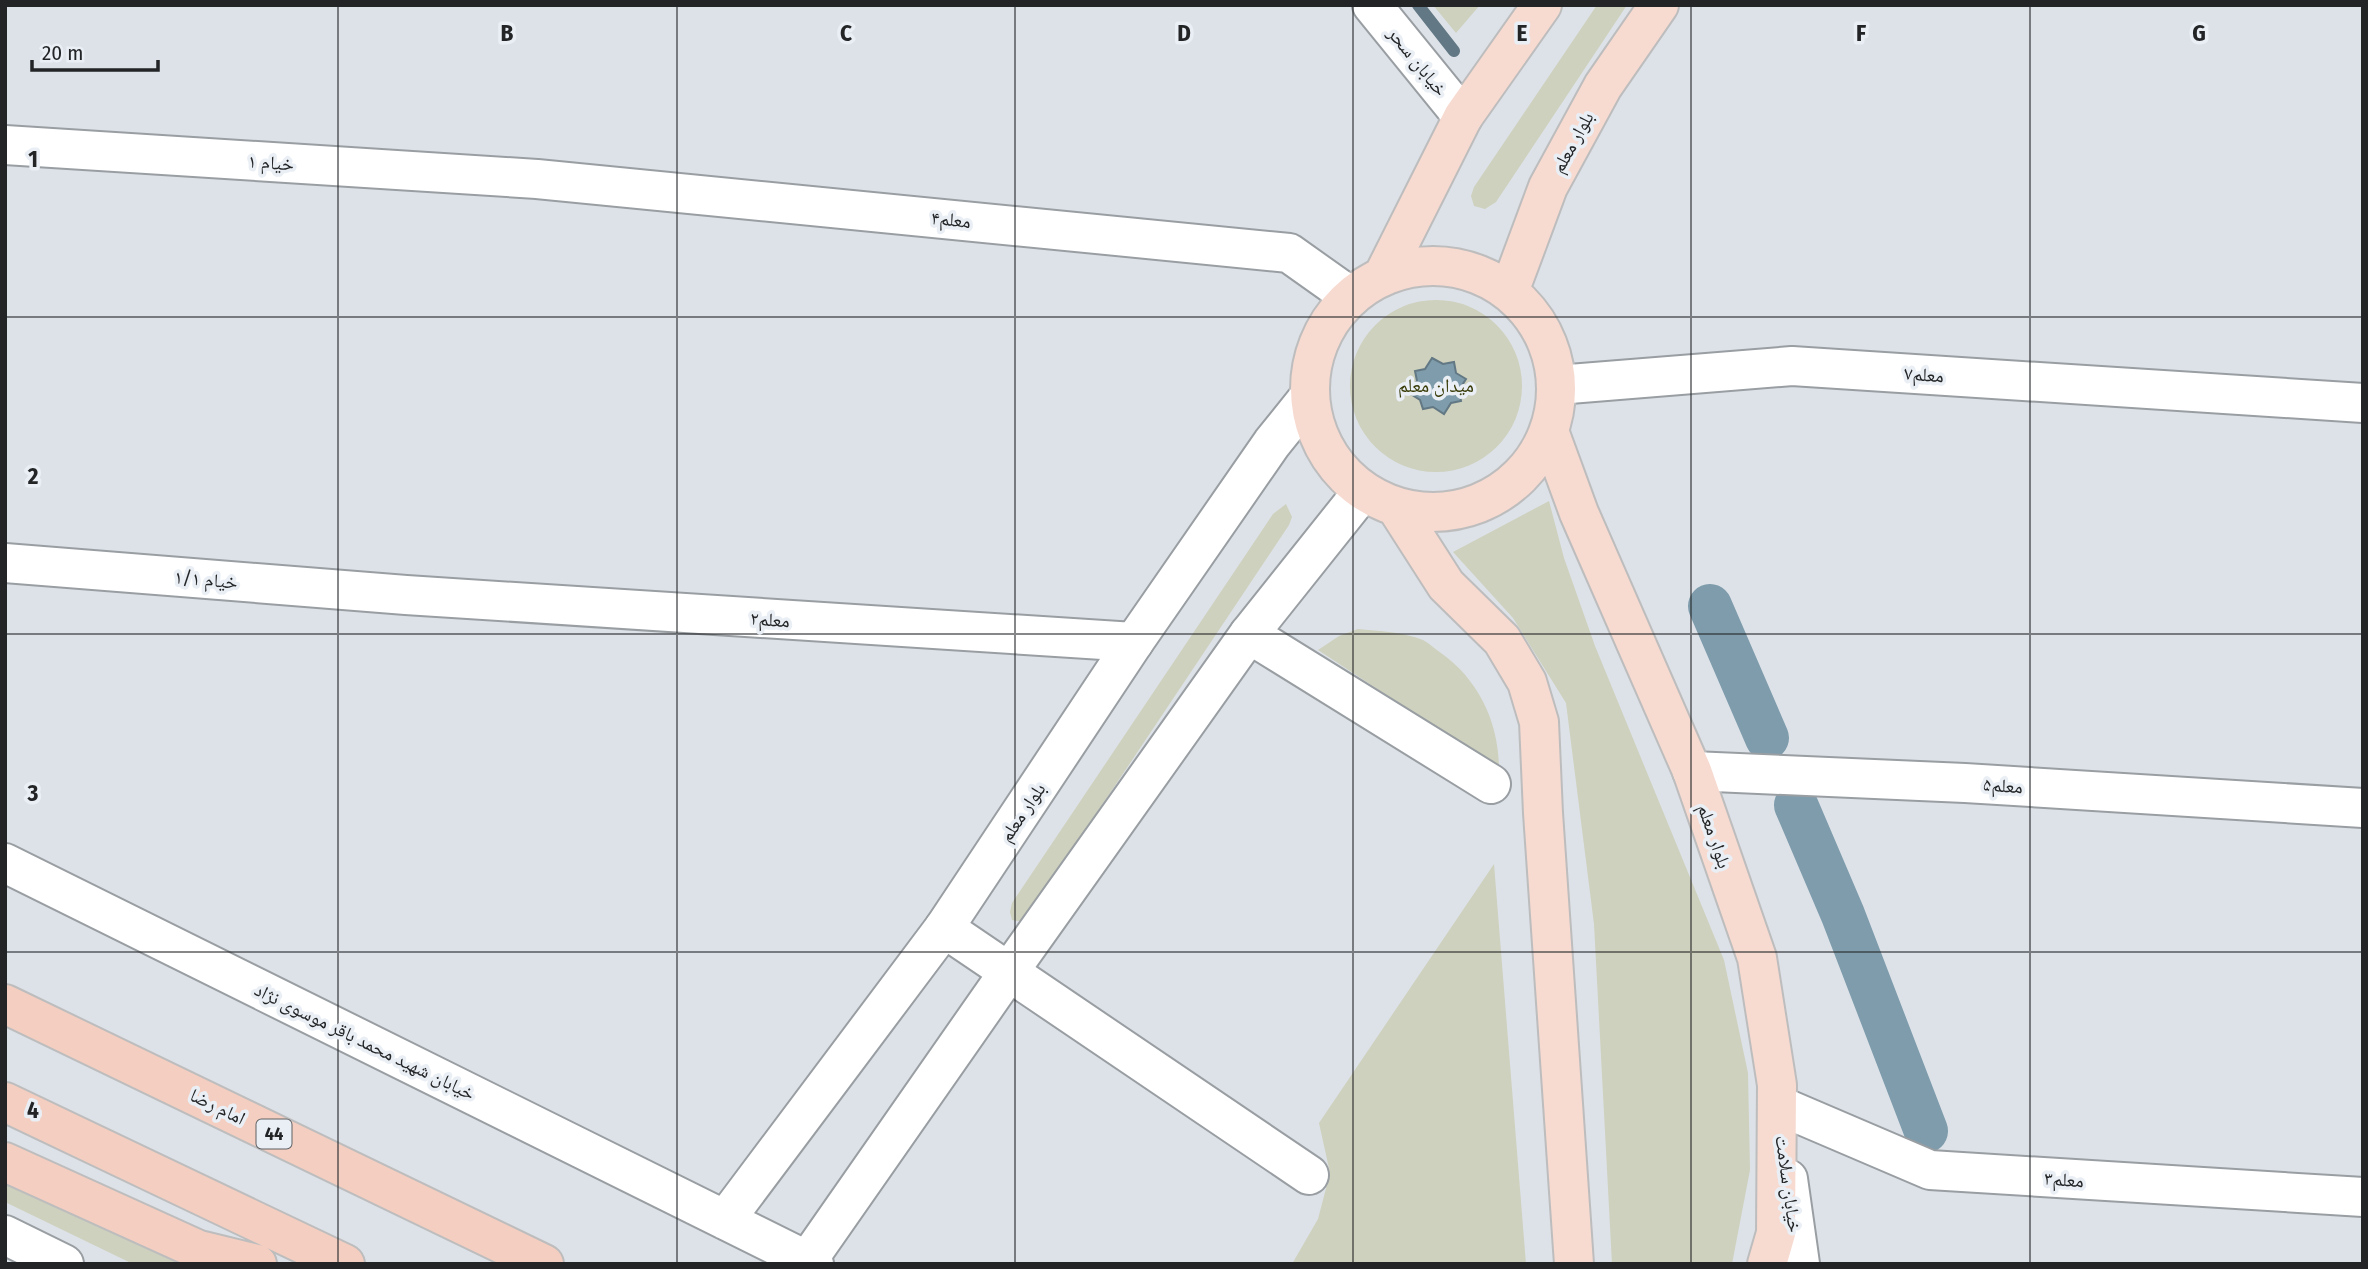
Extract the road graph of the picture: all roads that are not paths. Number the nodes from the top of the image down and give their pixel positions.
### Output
1 (1373, 5) edge
2 (1542, 5) edge
3 (1659, 5) edge
4 (1463, 117) junction
5 (5, 145) edge
6 (537, 179) joint
7 (1383, 276) junction
8 (1509, 292) junction
9 (1351, 296) junction
10 (1557, 385) junction
11 (1310, 397) junction
12 (2363, 402) edge
13 (1549, 431) junction
14 (1379, 499) junction
15 (5, 563) edge
16 (406, 596) joint
17 (1249, 634) junction
18 (1134, 642) junction
19 (1692, 771) junction
20 (1491, 784) dead end
21 (2363, 808) edge
22 (5, 863) edge
23 (944, 928) junction
24 (1008, 973) junction
25 (5, 1004) edge
26 (5, 1102) edge
27 (1778, 1105) junction
28 (5, 1162) edge
29 (1309, 1175) dead end
30 (2363, 1197) edge
31 (725, 1220) junction
32 (5, 1235) edge
33 (811, 1262) edge
34 (64, 1264) edge
35 (257, 1264) edge
36 (345, 1264) edge
37 (544, 1264) edge
38 (1574, 1264) edge
39 (1767, 1264) edge
40 (1800, 1264) edge

1 - 4 street, خیابان سحر
2 - 4 main road
3 - 8 main road, بلوار معلم
4 - 7 main road
5 - 6 street, خیام ۱
6 - 9 street, معلم۴
7 - 8 main road
7 - 9 main road
8 - 10 main road
9 - 11 main road
10 - 12 street, معلم۷
10 - 13 main road
11 - 14 main road
11 - 18 street, بلوار معلم
13 - 14 main road
13 - 19 main road, بلوار معلم
14 - 17 street
14 - 38 main road
15 - 16 street, خیام ۱/۱
16 - 18 street, معلم۲
17 - 20 street
17 - 24 street
18 - 23 street, بلوار معلم
19 - 21 street, معلم۵
19 - 27 main road, بلوار معلم
22 - 31 street, خیابان شهید محمد باقر موسوی نژاد
23 - 24 street
23 - 31 street, بلوار معلم
24 - 29 street
24 - 33 street
25 - 37 highway, امام رضا / 44
26 - 36 highway
27 - 30 street, معلم۳
27 - 39 main road, بلوار معلم
27 - 40 street, خیابان سلامت
28 - 35 highway
31 - 33 street, خیابان شهید محمد باقر موسوی نژاد
32 - 34 street

